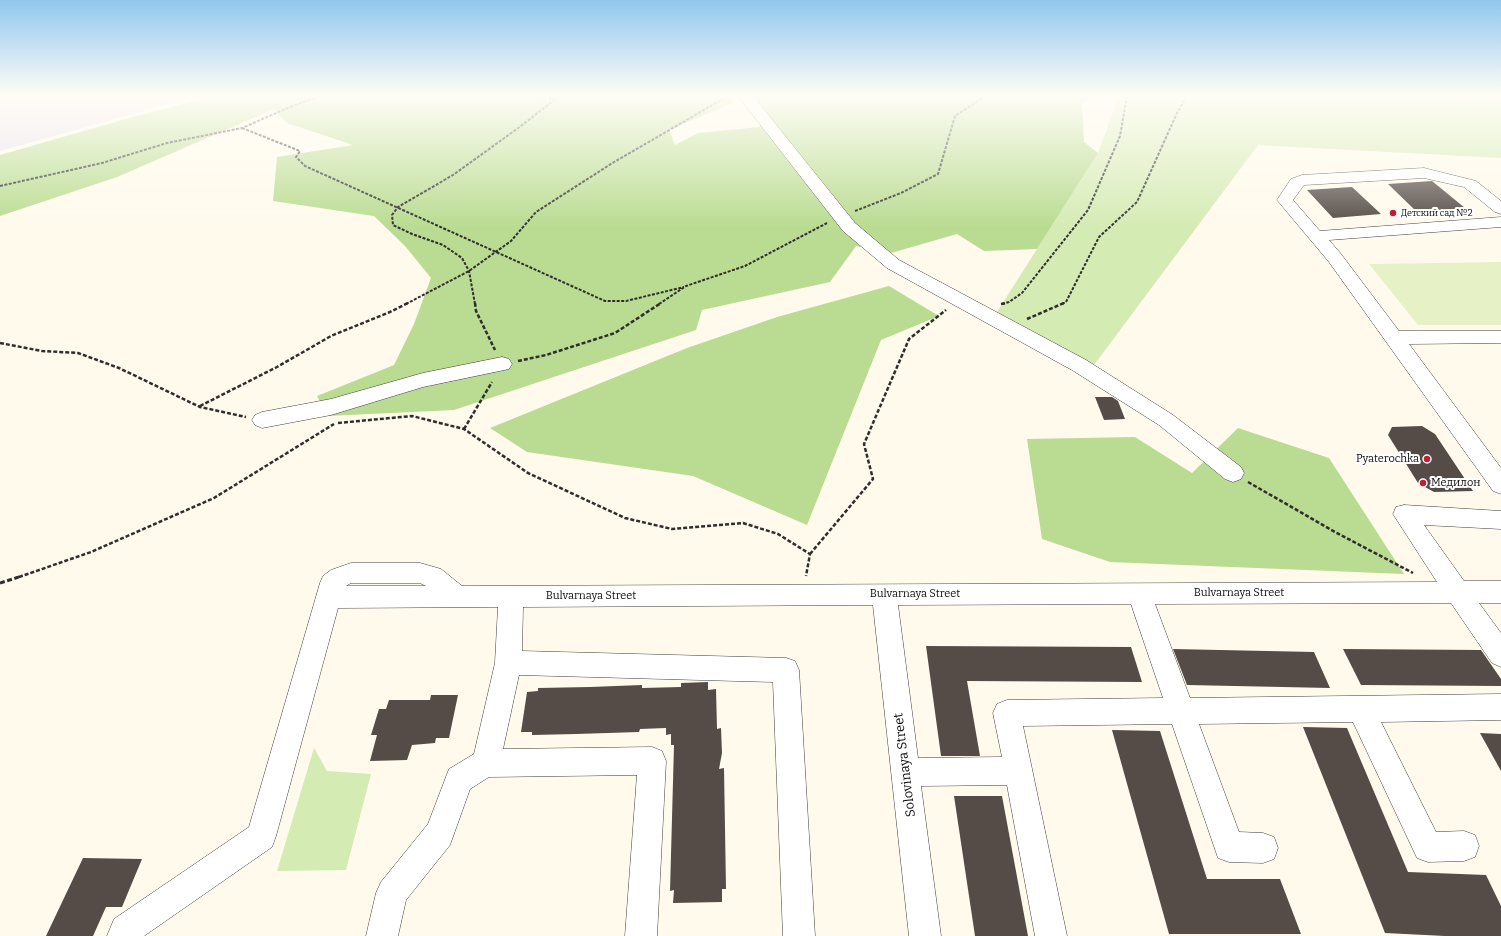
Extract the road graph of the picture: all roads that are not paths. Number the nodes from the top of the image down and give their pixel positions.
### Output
1 (780, 140) edge
2 (1501, 209) edge
3 (1501, 222) edge
4 (1316, 236) junction
5 (1501, 337) edge
6 (1393, 338) junction
7 (502, 364) road end
8 (262, 420) road end
9 (1233, 473) road end
10 (1501, 485) edge
11 (1501, 520) edge
12 (1447, 592) junction
13 (1501, 592) edge
14 (884, 594) junction
15 (1139, 594) junction
16 (511, 596) junction
17 (1501, 655) edge
18 (508, 663) junction
19 (1501, 708) edge
20 (1361, 709) junction
21 (1180, 711) junction
22 (486, 762) junction
23 (1019, 770) junction
24 (905, 772) junction
25 (1464, 846) dead end
26 (1263, 848) dead end
27 (123, 936) edge
28 (382, 936) edge
29 (640, 936) edge
30 (799, 936) edge
31 (925, 936) edge
32 (1051, 936) edge

1 - 9 street
2 - 4 street
3 - 4 street
4 - 6 street
5 - 6 street
6 - 10 street
7 - 8 street
11 - 12 street
12 - 13 street, Bulvarnaya Street
12 - 15 street, Bulvarnaya Street
12 - 17 street
14 - 15 street, Bulvarnaya Street
14 - 16 street, Bulvarnaya Street
14 - 24 street, Solovinaya Street
15 - 21 street
16 - 18 street
16 - 27 street, Bulvarnaya Street
18 - 22 street
18 - 30 street
19 - 20 street
20 - 21 street
20 - 25 street
21 - 23 street
21 - 26 street
22 - 28 street
22 - 29 street
23 - 24 street
23 - 32 street
24 - 31 street, Solovinaya Street

